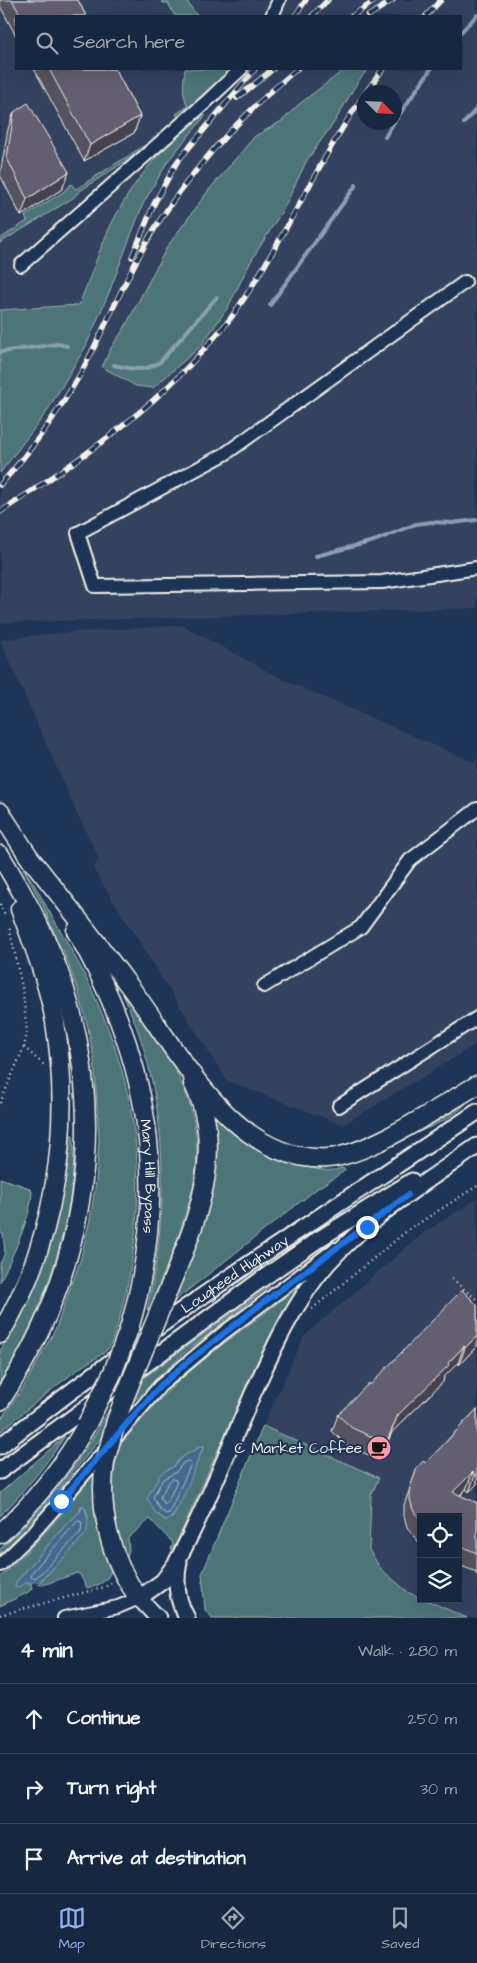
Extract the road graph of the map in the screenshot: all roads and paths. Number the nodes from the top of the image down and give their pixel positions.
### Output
1 (279, 0) edge
2 (272, 15) edge
3 (240, 70) edge
4 (20, 265) dead end
5 (465, 282) dead end
6 (477, 568) edge
7 (477, 810) edge
8 (0, 812) edge
9 (26, 853) junction
10 (0, 855) edge
11 (0, 904) edge
12 (6, 917) dead end
13 (9, 924) dead end
14 (264, 986) dead end
15 (477, 1018) edge
16 (24, 1048) junction
17 (183, 1063) junction
18 (61, 1079) junction
19 (477, 1085) edge
20 (0, 1102) edge
21 (339, 1106) dead end
22 (477, 1112) edge
23 (477, 1140) edge
24 (477, 1146) edge
25 (477, 1186) edge
26 (408, 1195) junction
27 (452, 1279) dead end
28 (477, 1300) edge
29 (308, 1314) dead end
30 (0, 1334) edge
31 (0, 1401) edge
32 (0, 1446) edge
33 (0, 1471) edge
34 (0, 1534) edge
35 (182, 1553) junction
36 (0, 1565) edge
37 (113, 1582) dead end
38 (140, 1598) junction
39 (0, 1615) edge
40 (64, 1618) edge
41 (158, 1618) edge
42 (186, 1618) edge

1 - 2 street
3 - 4 street
5 - 6 street
7 - 14 street
8 - 9 highway, Mary Hill Bypass
9 - 17 highway
9 - 34 highway, Mary Hill Bypass, bridge
10 - 18 highway
10 - 31 highway
11 - 12 path
13 - 16 path
15 - 21 street
16 - 18 path
16 - 20 path
17 - 19 highway
17 - 38 highway, bridge
18 - 30 highway
22 - 32 main road, Lougheed Highway
23 - 33 main road, Lougheed Highway
24 - 26 main road
25 - 29 path
26 - 35 main road
26 - 36 street
27 - 28 path
35 - 38 main road
35 - 42 main road
37 - 39 path
38 - 40 street
38 - 41 main road

